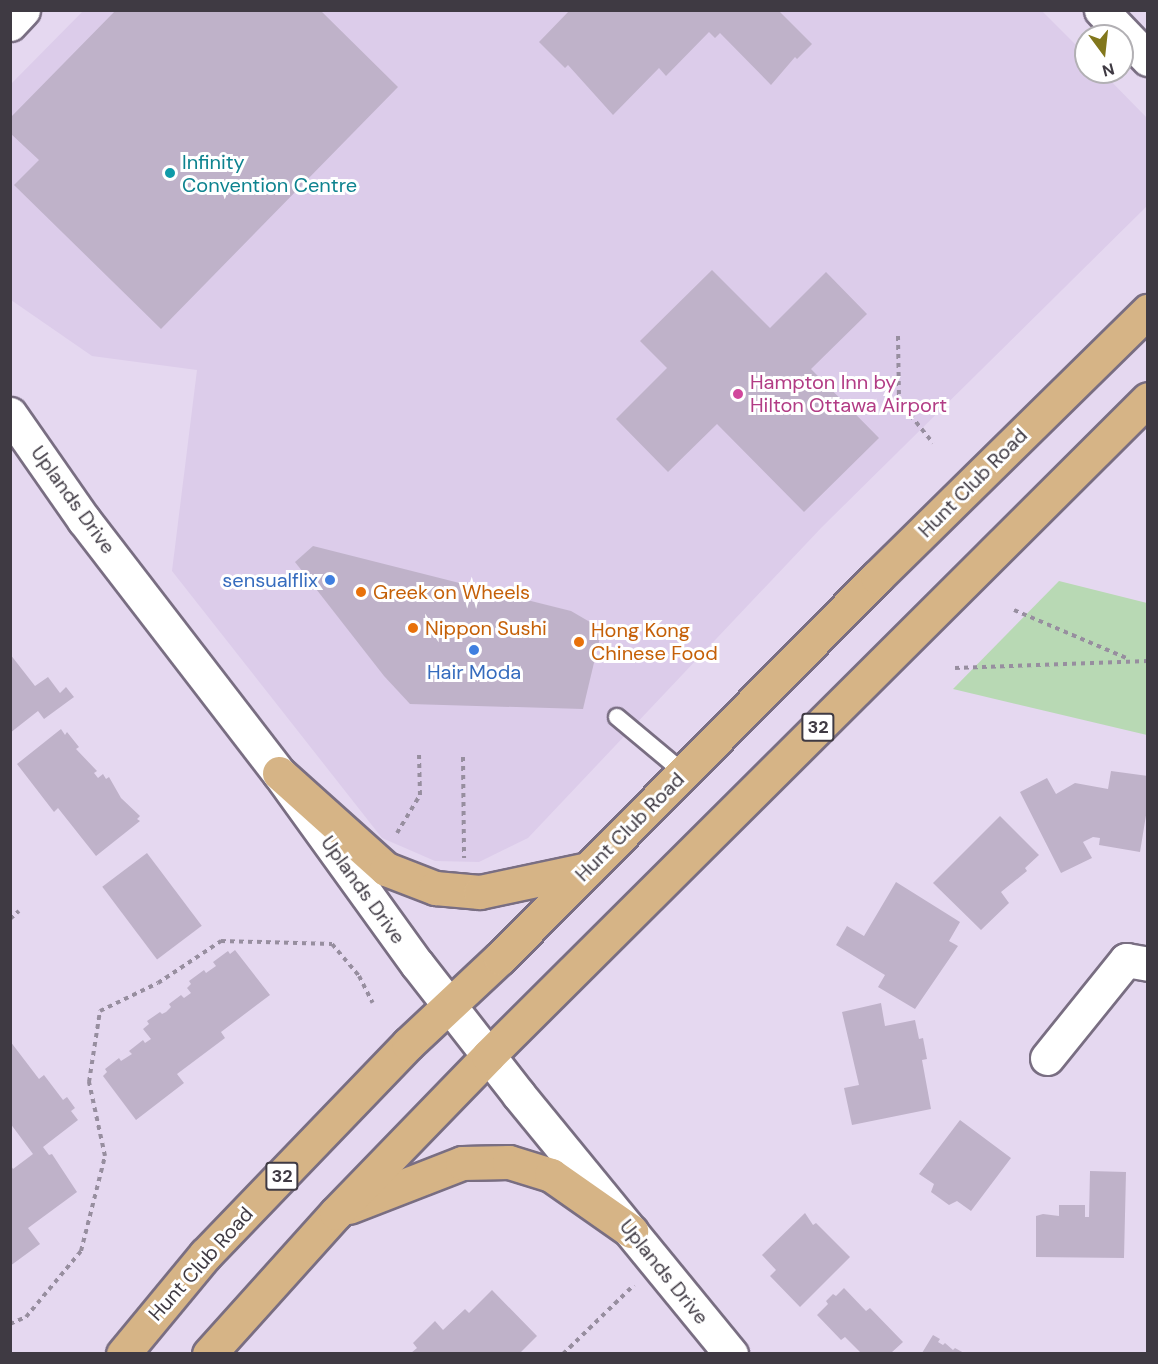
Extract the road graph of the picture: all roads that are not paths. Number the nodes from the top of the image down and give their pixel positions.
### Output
1 (23, 10) edge
2 (1101, 10) edge
3 (10, 24) edge
4 (1148, 59) edge
5 (1148, 311) edge
6 (1148, 399) edge
7 (10, 414) edge
8 (617, 717) dead end
9 (279, 772) junction
10 (684, 773) junction
11 (588, 870) junction
12 (1148, 964) edge
13 (449, 1005) junction
14 (488, 1056) junction
15 (1047, 1058) dead end
16 (336, 1213) junction
17 (631, 1231) junction
18 (123, 1353) edge
19 (209, 1353) edge
20 (731, 1353) edge

1 - 3 main road
2 - 4 main road
5 - 10 main road, Hunt Club Road / 32
6 - 14 main road, 32
7 - 9 main road, Uplands Drive
8 - 10 lane
9 - 11 main road
9 - 13 main road, Uplands Drive
10 - 11 main road, Hunt Club Road / 32
11 - 13 main road, Hunt Club Road / 32
12 - 15 main road
13 - 14 main road, Uplands Drive
13 - 18 main road, Hunt Club Road / 32
14 - 16 main road, 32
14 - 17 main road, Uplands Drive
16 - 17 main road
16 - 19 main road, 32
17 - 20 main road, Uplands Drive

